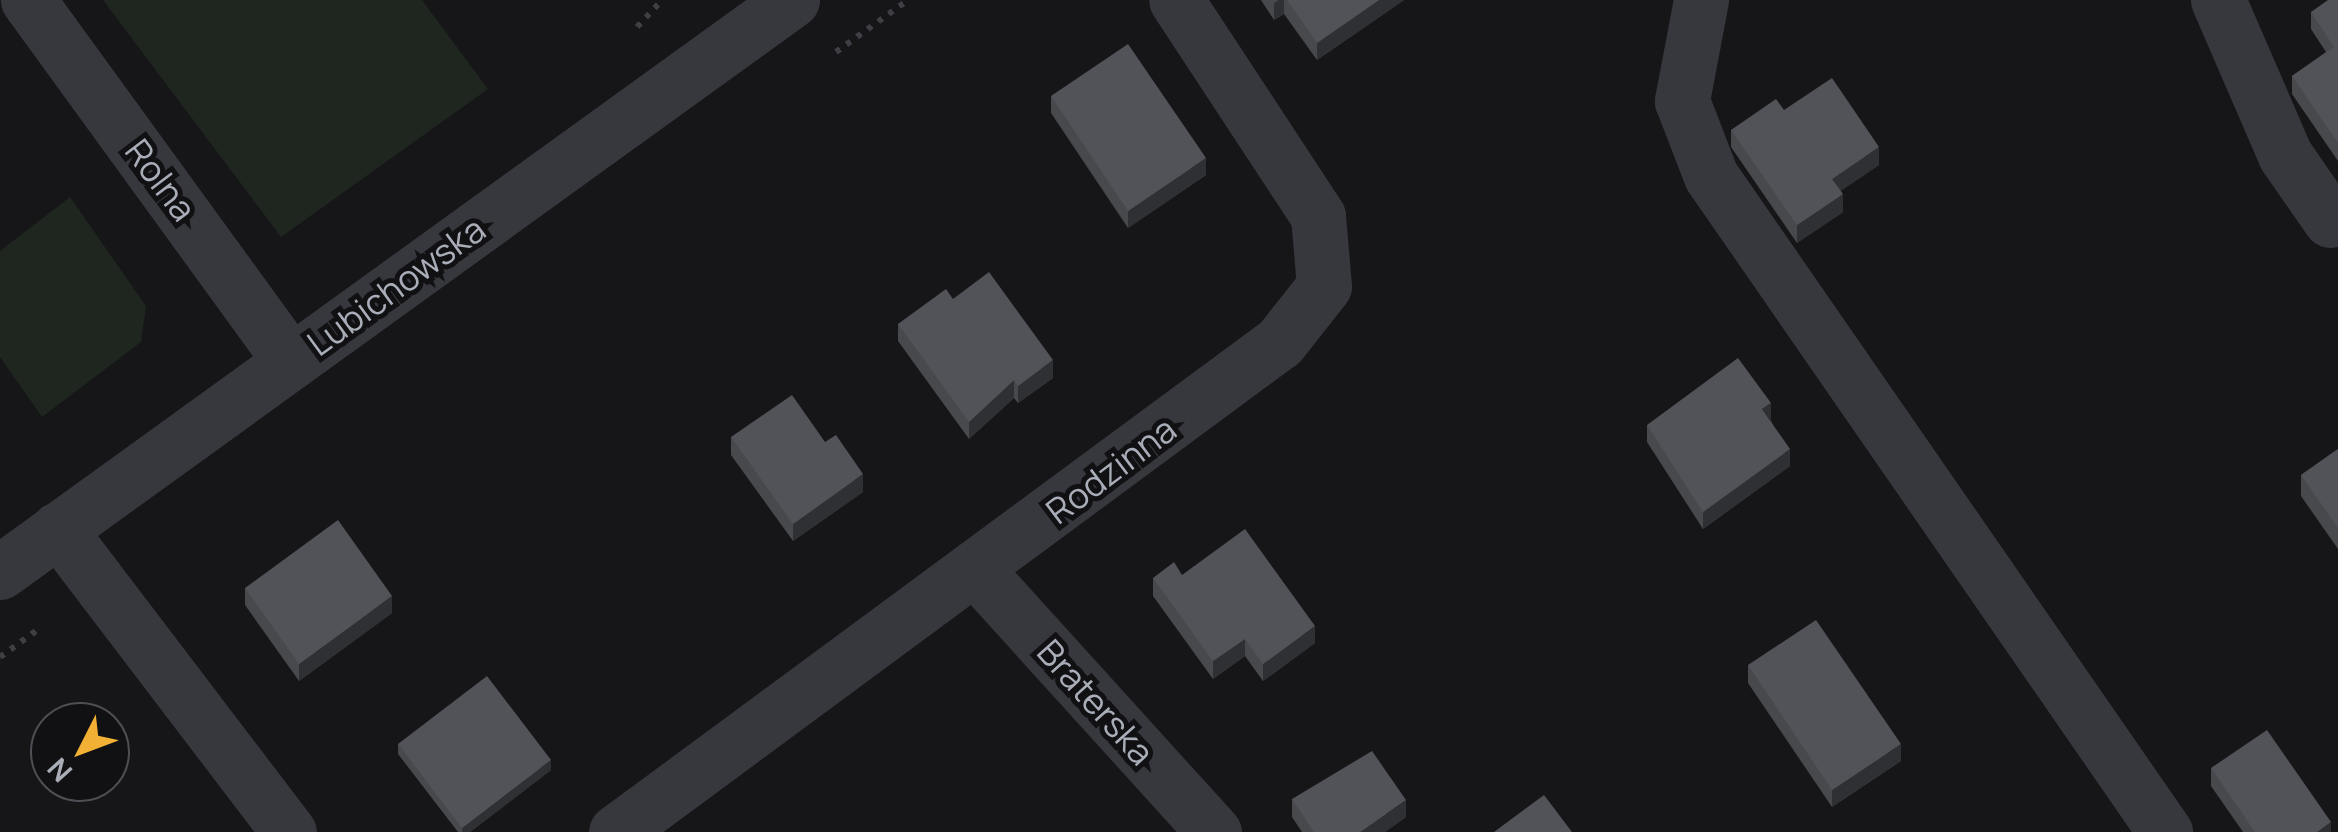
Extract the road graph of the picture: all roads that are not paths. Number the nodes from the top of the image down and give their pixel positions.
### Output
1 (28, 0) edge
2 (792, 0) edge
3 (1176, 0) edge
4 (1701, 0) edge
5 (2218, 0) edge
6 (2330, 220) dead end
7 (291, 362) junction
8 (58, 528) junction
9 (978, 571) junction
10 (0, 572) edge
11 (289, 832) edge
12 (616, 832) edge
13 (1214, 832) edge
14 (2165, 832) edge

1 - 7 street, Rolna
2 - 7 street, Lubichowska
3 - 9 street, Rodzinna
4 - 14 street
5 - 6 street
7 - 8 street, Lubichowska
8 - 10 street, Lubichowska
8 - 11 street
9 - 12 street, Rodzinna
9 - 13 street, Braterska

